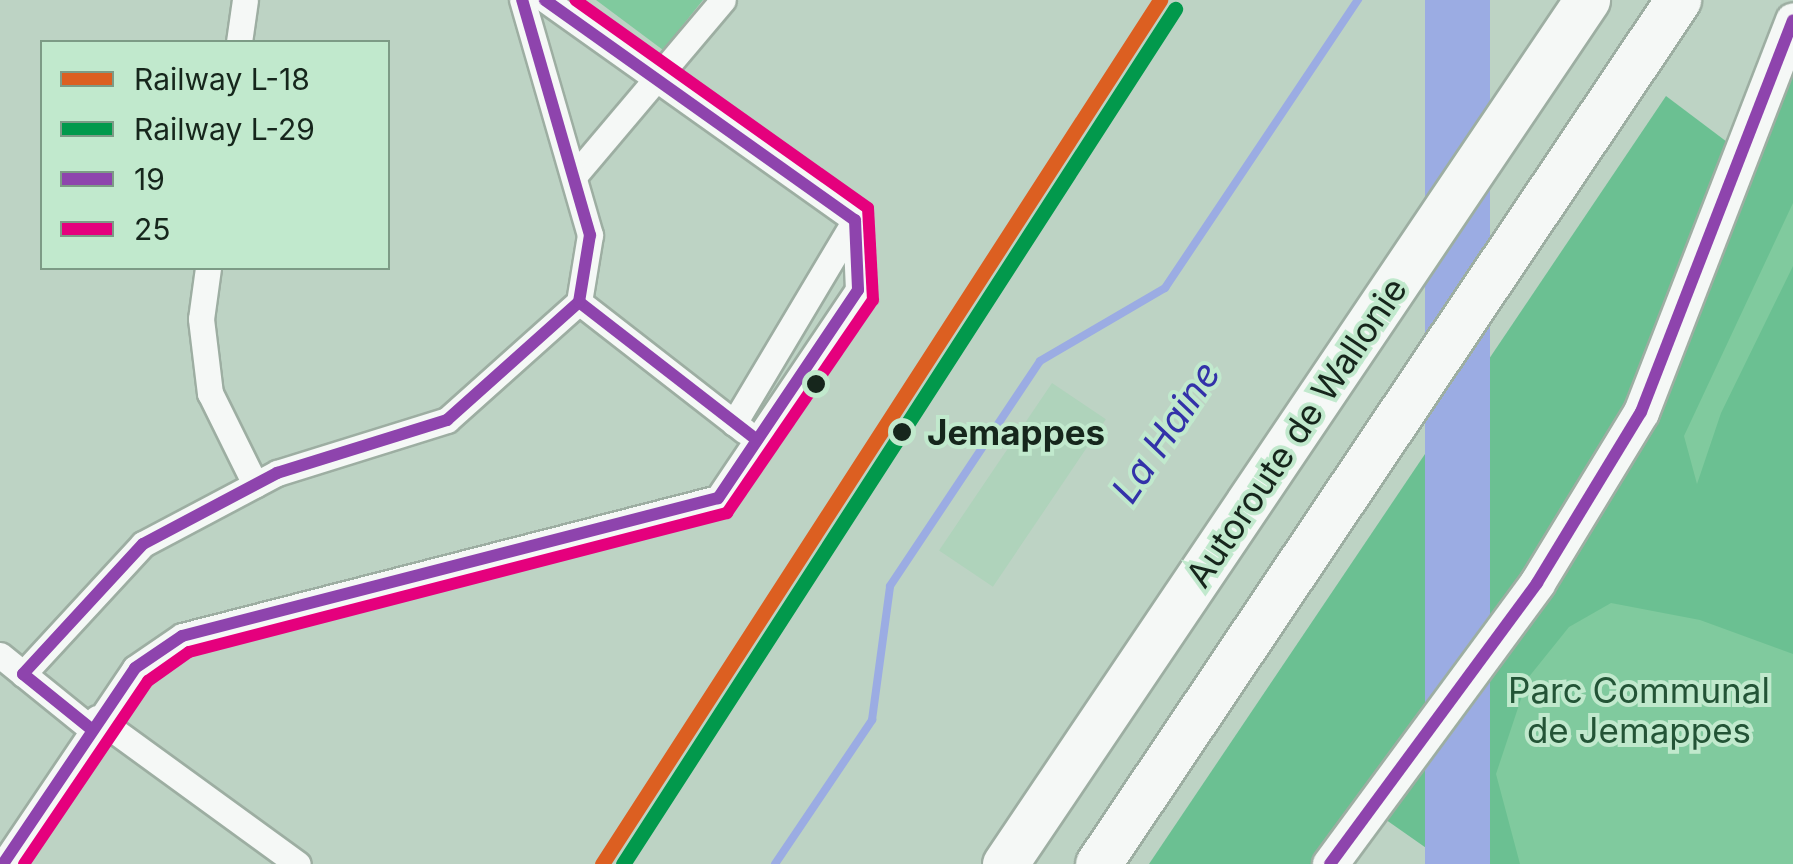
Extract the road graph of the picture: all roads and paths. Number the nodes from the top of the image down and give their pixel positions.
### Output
1 (244, 0) edge
2 (522, 0) edge
3 (544, 0) edge
4 (723, 0) edge
5 (1586, 0) edge
6 (1678, 0) edge
7 (1793, 20) edge
8 (239, 40) edge
9 (654, 82) junction
10 (574, 175) junction
11 (855, 220) junction
12 (208, 270) edge
13 (580, 302) junction
14 (734, 423) junction
15 (757, 440) junction
16 (255, 484) junction
17 (0, 655) edge
18 (23, 674) junction
19 (93, 723) junction
20 (3, 864) edge
21 (298, 864) edge
22 (1005, 864) edge
23 (1098, 864) edge
24 (1330, 864) edge

1 - 8 street
2 - 10 street
3 - 9 street
4 - 9 street
5 - 22 highway, Autoroute de Wallonie
6 - 23 highway
7 - 24 street
9 - 10 street
9 - 11 street
10 - 13 street
11 - 14 street
11 - 15 street
12 - 16 street
13 - 14 street
13 - 16 street
14 - 15 street
15 - 19 street
16 - 18 street
17 - 18 street
18 - 19 street
19 - 20 street
19 - 21 street

